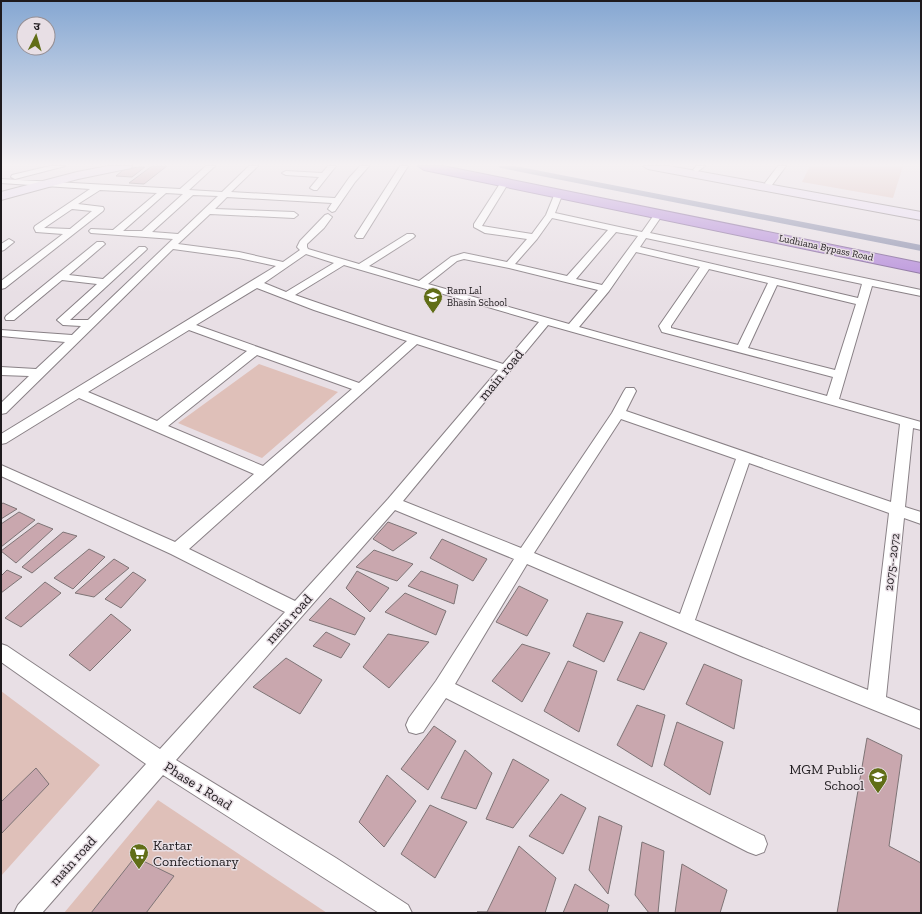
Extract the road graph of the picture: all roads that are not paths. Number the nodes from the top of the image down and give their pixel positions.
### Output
1 (66, 209) edge
2 (99, 209) edge
3 (143, 209) edge
4 (169, 209) edge
5 (211, 209) edge
6 (332, 209) edge
7 (377, 209) edge
8 (488, 209) edge
9 (553, 209) edge
10 (634, 209) edge
11 (650, 209) edge
12 (881, 209) edge
13 (908, 209) edge
14 (208, 211) junction
15 (921, 211) edge
16 (659, 214) junction
17 (294, 215) dead end
18 (550, 215) junction
19 (921, 216) edge
20 (614, 228) junction
21 (94, 231) dead end
22 (72, 232) junction
23 (115, 233) junction
24 (144, 234) junction
25 (645, 235) junction
26 (360, 236) dead end
27 (410, 236) dead end
28 (181, 237) junction
29 (534, 237) junction
30 (9, 242) dead end
31 (100, 244) dead end
32 (172, 246) junction
33 (1, 248) edge
34 (142, 249) dead end
35 (635, 249) junction
36 (305, 251) junction
37 (342, 262) junction
38 (921, 264) edge
39 (284, 265) junction
40 (509, 265) junction
41 (706, 266) junction
42 (361, 267) junction
43 (921, 268) edge
44 (60, 277) junction
45 (569, 280) junction
46 (774, 281) junction
47 (106, 282) junction
48 (868, 282) junction
49 (256, 284) junction
50 (421, 284) junction
51 (1, 286) edge
52 (605, 290) junction
53 (921, 293) edge
54 (287, 296) junction
55 (862, 302) junction
56 (10, 318) dead end
57 (546, 321) junction
58 (91, 323) junction
59 (188, 326) junction
60 (572, 328) junction
61 (1, 334) edge
62 (76, 339) junction
63 (415, 340) junction
64 (256, 350) junction
65 (741, 350) junction
66 (507, 369) junction
67 (1, 371) edge
68 (40, 373) junction
69 (839, 375) junction
70 (361, 388) junction
71 (630, 390) dead end
72 (79, 392) junction
73 (832, 401) junction
74 (1, 410) edge
75 (618, 413) junction
76 (914, 424) edge
77 (158, 427) junction
78 (1, 440) edge
79 (744, 457) junction
80 (1, 470) edge
81 (265, 473) junction
82 (393, 503) junction
83 (897, 511) junction
84 (921, 518) edge
85 (177, 550) junction
86 (524, 556) junction
87 (297, 610) junction
88 (685, 624) junction
89 (1, 652) edge
90 (443, 687) junction
91 (876, 701) junction
92 (921, 720) edge
93 (416, 725) dead end
94 (161, 762) junction
95 (756, 844) dead end
96 (26, 913) edge
97 (400, 913) edge

1 - 22 street
2 - 22 street
3 - 23 street
4 - 24 street
5 - 14 street
6 - 36 street
7 - 26 street
8 - 29 street
9 - 18 street
10 - 16 highway, Ludhiana Bypass Road
11 - 38 highway, Ludhiana Bypass Road
12 - 19 street
13 - 15 street
14 - 17 street
14 - 28 street
16 - 25 street
16 - 43 highway, Ludhiana Bypass Road
18 - 20 street
18 - 29 street
20 - 25 street
20 - 45 street
21 - 23 street
22 - 51 street
23 - 24 street
24 - 28 street
25 - 35 street
25 - 48 street
27 - 42 street
28 - 32 street
29 - 40 street
30 - 33 street
31 - 44 street
32 - 39 street
32 - 58 street
34 - 47 street
35 - 41 street
35 - 52 street
36 - 37 street
36 - 39 street
37 - 42 street
37 - 54 street
39 - 49 street
40 - 45 street
40 - 50 street
41 - 46 street
41 - 65 street
42 - 50 street
44 - 47 street
44 - 56 street
45 - 52 street
46 - 55 street
46 - 65 street
47 - 58 street
48 - 53 street
48 - 55 street
49 - 54 street
49 - 59 street
50 - 57 street
52 - 60 street
54 - 63 street
55 - 69 street
57 - 60 street
57 - 66 street, main road
58 - 62 street
59 - 64 street
59 - 72 street
60 - 73 street
61 - 62 street
62 - 68 street
63 - 66 street
63 - 70 street
64 - 70 street
64 - 77 street
65 - 69 street
66 - 82 street, main road
67 - 68 street
68 - 74 street
69 - 73 street
70 - 81 street
71 - 75 street
72 - 77 street
72 - 78 street
73 - 76 street
75 - 79 street
75 - 86 street
76 - 83 street, 2075--2072
77 - 81 street
79 - 83 street
79 - 88 street
80 - 85 street
81 - 85 street
82 - 86 street
82 - 87 street, main road
83 - 84 street
83 - 91 street, 2075--2072
85 - 87 street
86 - 88 street
86 - 90 street
87 - 94 street, main road
88 - 91 street
89 - 94 street, Phase 1 Road
90 - 93 street
90 - 95 street
91 - 92 street
94 - 96 street, main road
94 - 97 street, Phase 1 Road

